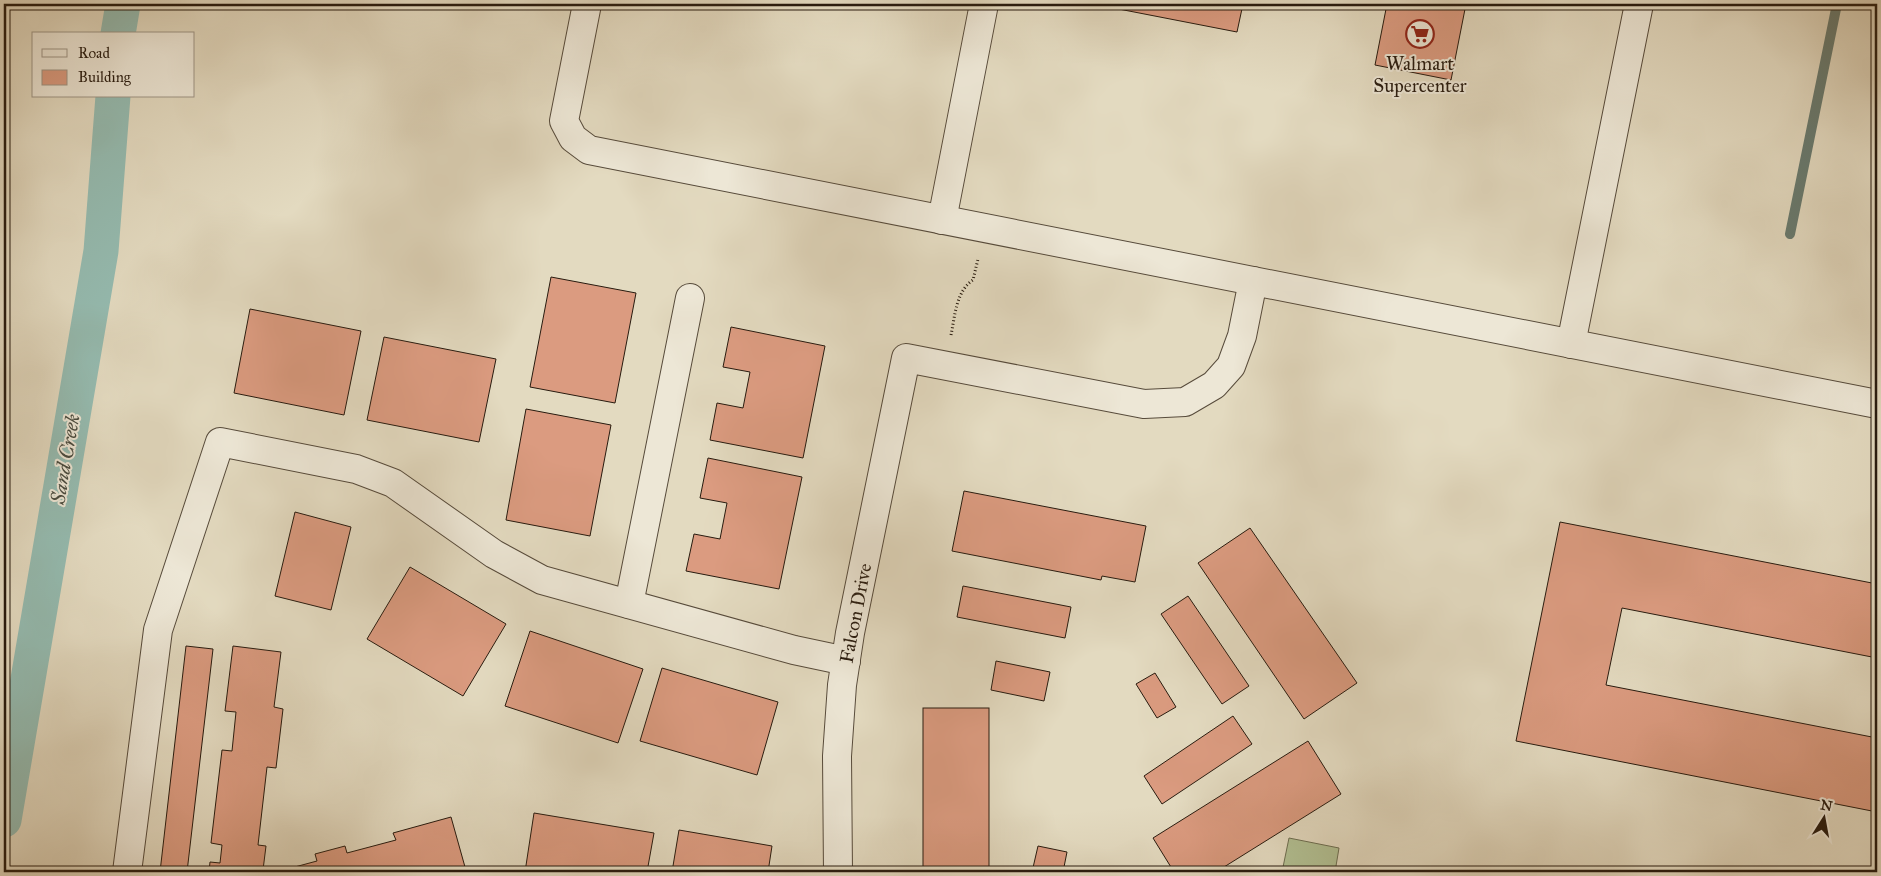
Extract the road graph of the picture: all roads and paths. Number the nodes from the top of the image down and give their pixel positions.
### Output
1 (587, 4) edge
2 (984, 4) edge
3 (1639, 4) edge
4 (942, 220) junction
5 (979, 257) dead end
6 (1253, 281) junction
7 (690, 298) dead end
8 (949, 340) dead end
9 (1571, 344) junction
10 (1877, 404) edge
11 (629, 604) junction
12 (846, 661) junction
13 (127, 872) edge
14 (838, 872) edge

1 - 4 street
2 - 4 street
3 - 9 street
4 - 6 street
5 - 8 path
6 - 9 street
6 - 12 street, Falcon Drive
7 - 11 street
9 - 10 street
11 - 12 street
11 - 13 street
12 - 14 street, Falcon Drive

